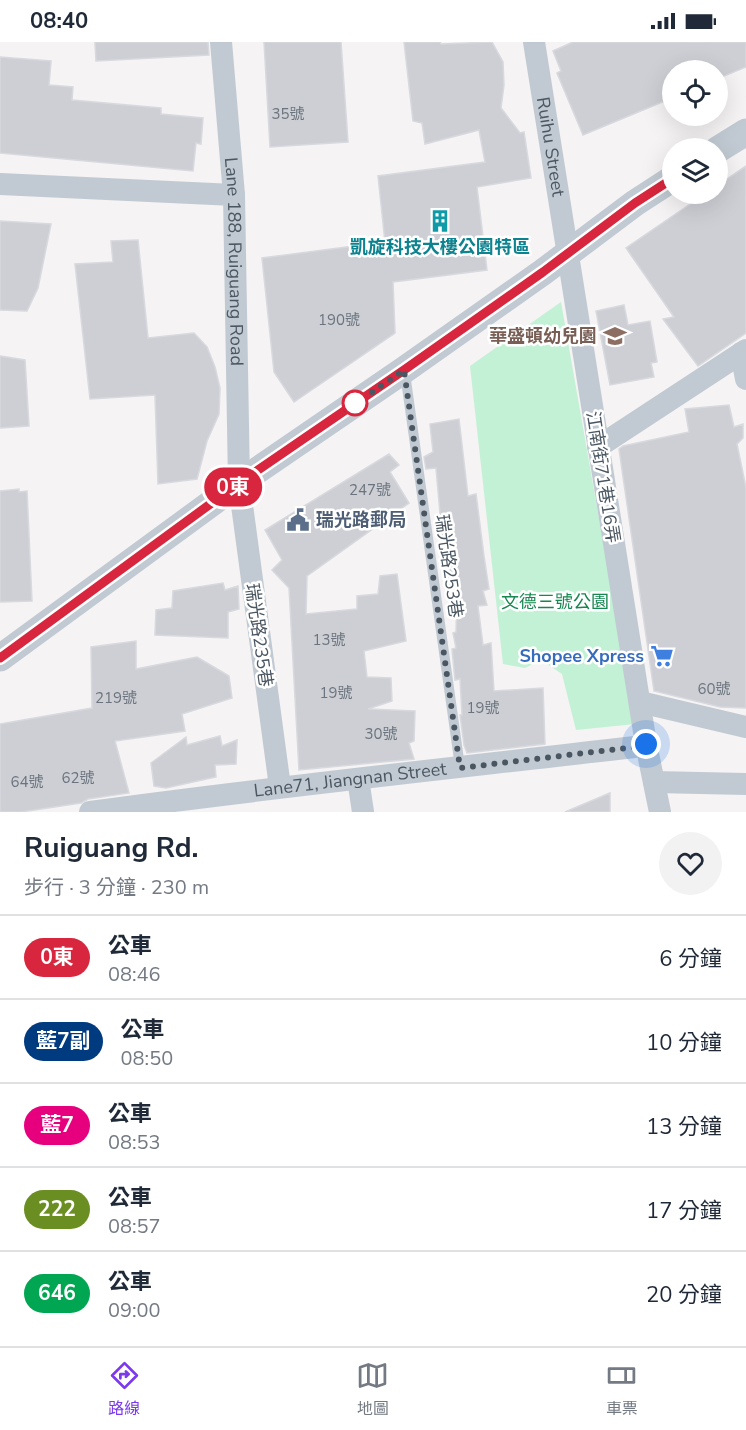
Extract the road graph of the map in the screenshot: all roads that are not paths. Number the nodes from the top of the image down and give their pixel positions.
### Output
1 (221, 42) edge
2 (534, 42) edge
3 (746, 132) edge
4 (728, 143) edge
5 (0, 184) edge
6 (662, 185) edge
7 (234, 195) junction
8 (567, 252) junction
9 (743, 351) edge
10 (404, 370) junction
11 (746, 379) edge
12 (598, 447) junction
13 (239, 483) junction
14 (0, 658) edge
15 (640, 702) junction
16 (746, 728) edge
17 (646, 744) junction
18 (460, 768) junction
19 (358, 779) junction
20 (654, 782) junction
21 (746, 784) edge
22 (280, 787) junction
23 (234, 802) edge
24 (90, 812) edge
25 (363, 812) edge
26 (660, 812) edge

1 - 7 street, Lane 188, Ruiguang Road
2 - 8 street, Ruihu Street
3 - 4 street
5 - 7 street
6 - 8 street
7 - 13 street, Lane 188, Ruiguang Road
8 - 10 street
8 - 12 street, 江南街71巷16弄
9 - 11 street
9 - 12 street
10 - 13 street
10 - 18 lane, 瑞光路253巷
12 - 15 street, 江南街71巷16弄
13 - 14 street
13 - 22 street, 瑞光路235巷
15 - 16 street
15 - 17 street, 江南街71巷16弄
17 - 18 street, Lane71, Jiangnan Street
17 - 20 street, 江南街71巷16弄
18 - 19 street, Lane71, Jiangnan Street
19 - 22 street, Lane71, Jiangnan Street
19 - 25 street
20 - 21 street
20 - 26 street, 江南街71巷16弄
22 - 23 street, Lane71, Jiangnan Street
23 - 24 street, Lane71, Jiangnan Street

